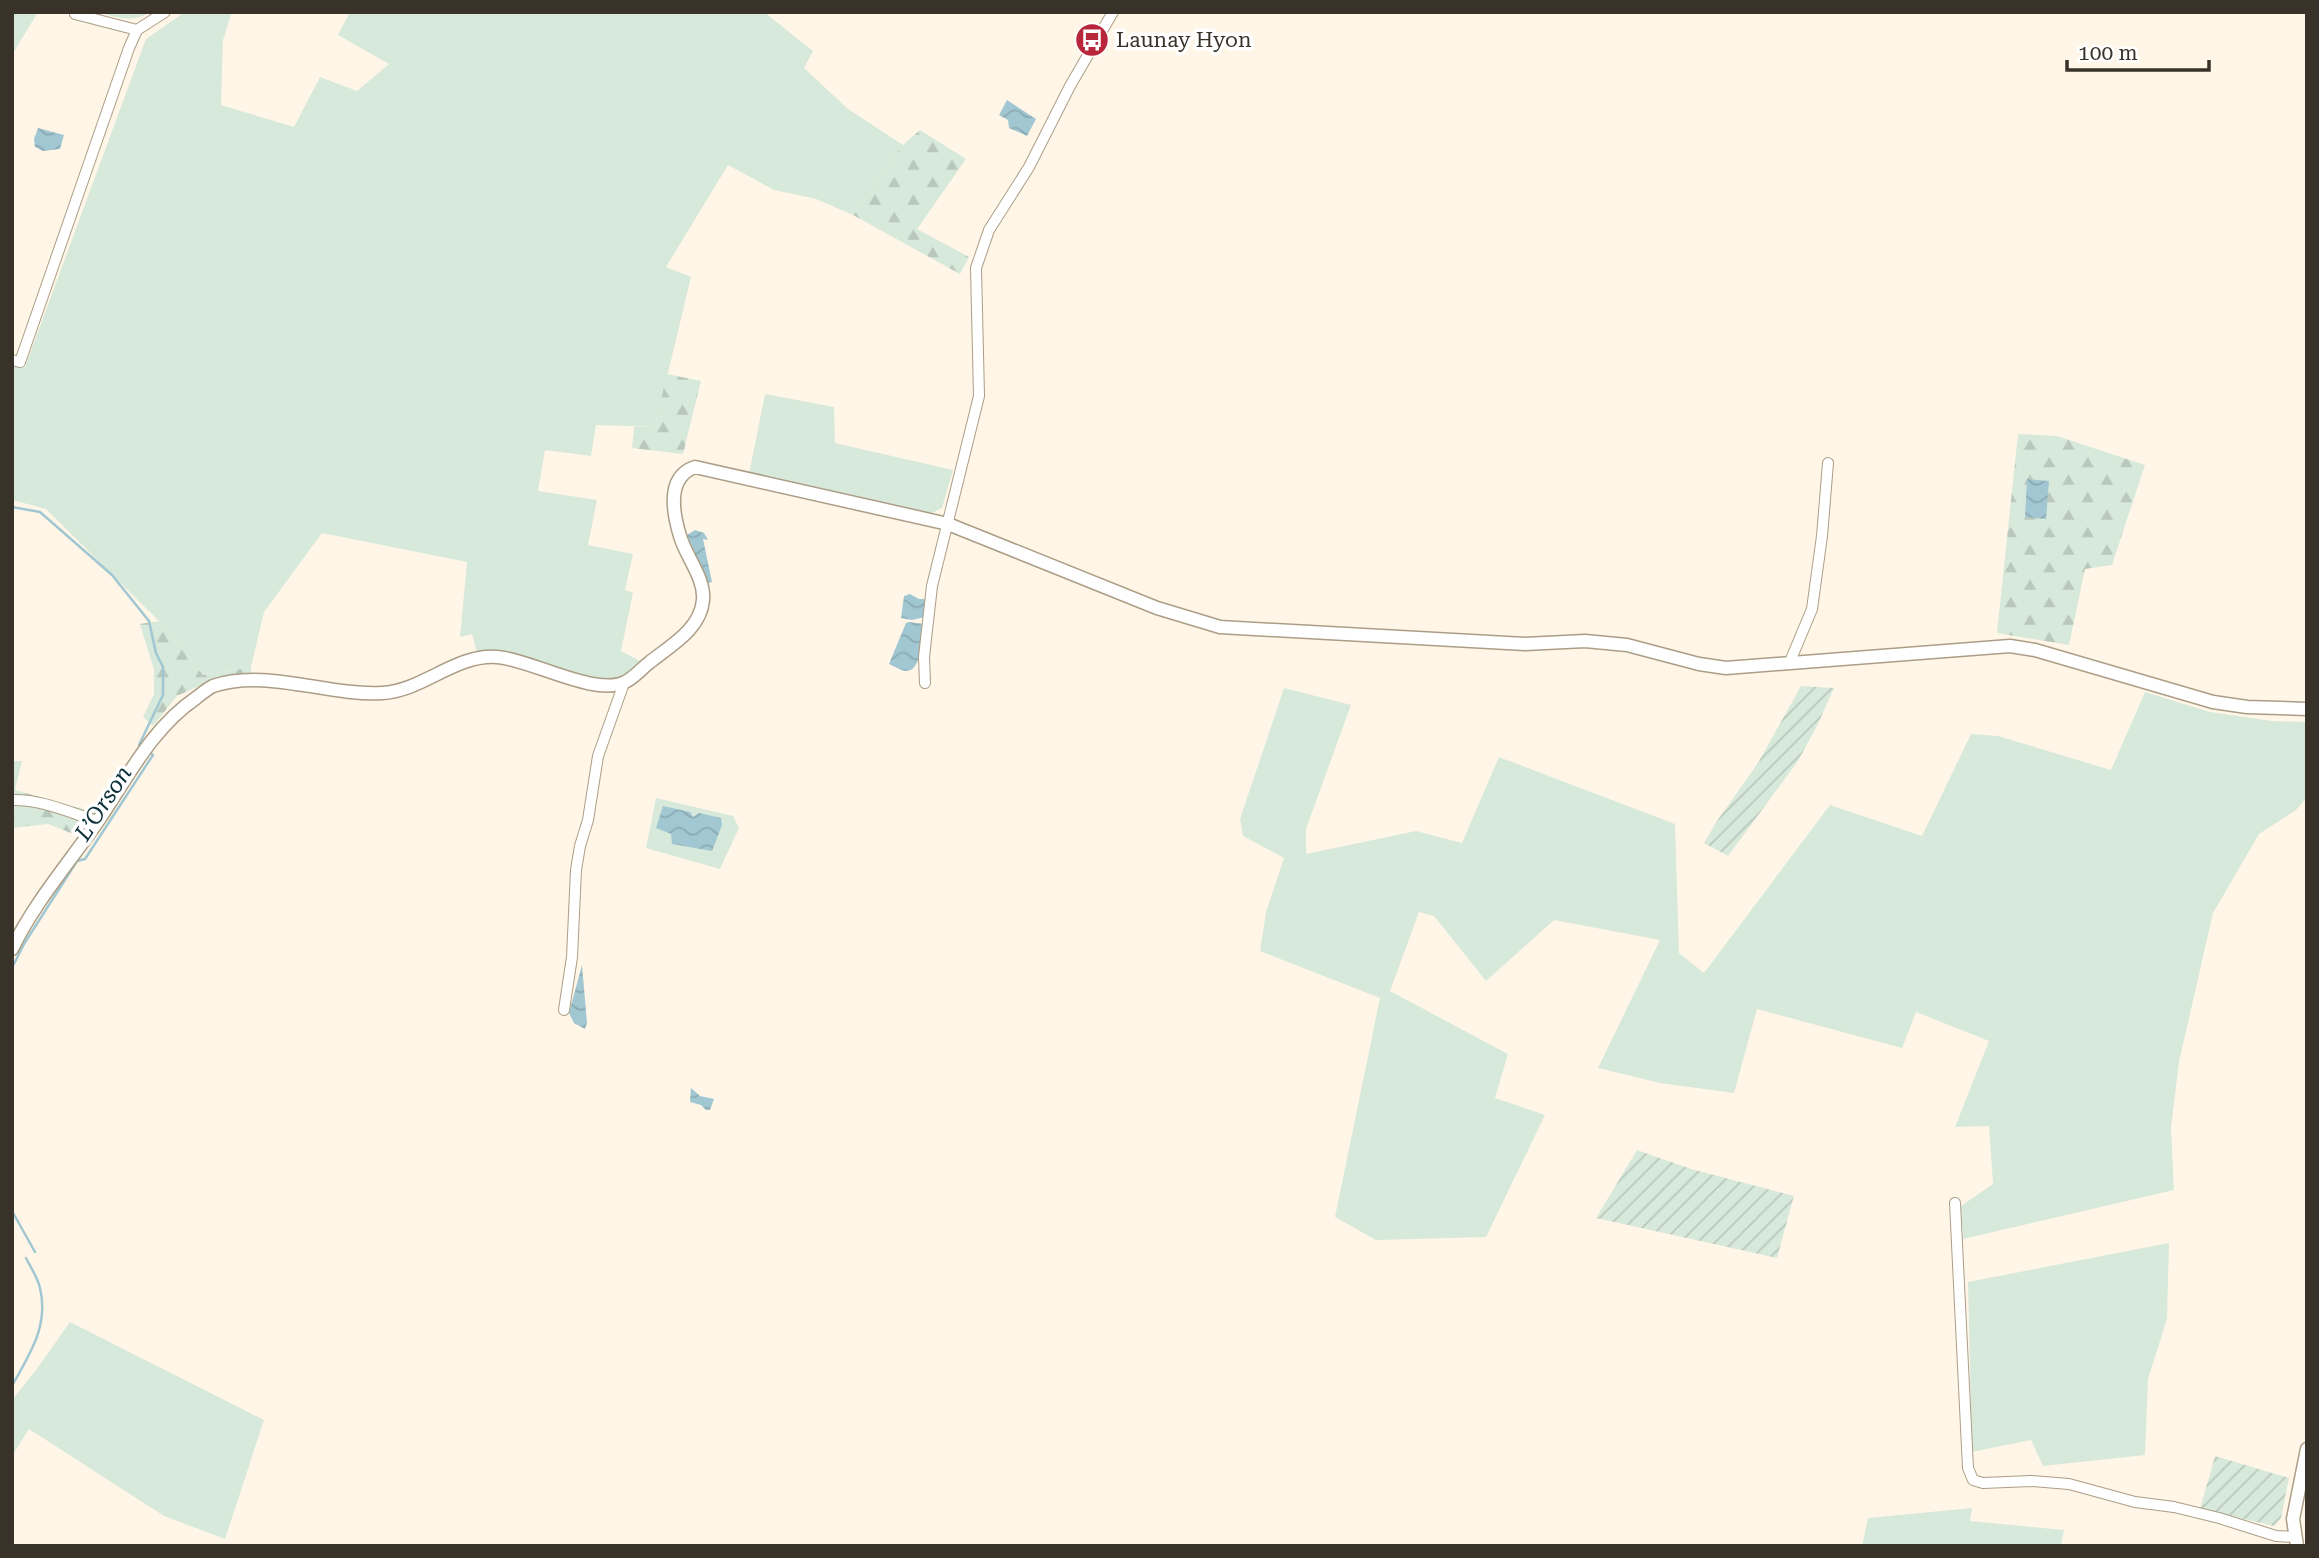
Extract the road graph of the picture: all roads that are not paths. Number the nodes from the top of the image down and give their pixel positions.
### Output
1 (165, 12) edge
2 (1113, 12) edge
3 (75, 14) edge
4 (137, 30) junction
5 (12, 360) edge
6 (1828, 463) dead end
7 (948, 524) junction
8 (1789, 664) junction
9 (624, 683) junction
10 (925, 683) dead end
11 (2307, 709) edge
12 (12, 800) edge
13 (97, 821) junction
14 (12, 949) edge
15 (564, 1010) dead end
16 (1955, 1203) dead end
17 (2307, 1449) edge
18 (2296, 1541) edge

1 - 4 street
2 - 7 street
3 - 4 street
4 - 5 street
6 - 8 street
7 - 8 street
7 - 9 street
7 - 10 street
8 - 11 street
9 - 13 street
9 - 15 street
12 - 13 street
13 - 14 street
16 - 18 street
17 - 18 street

